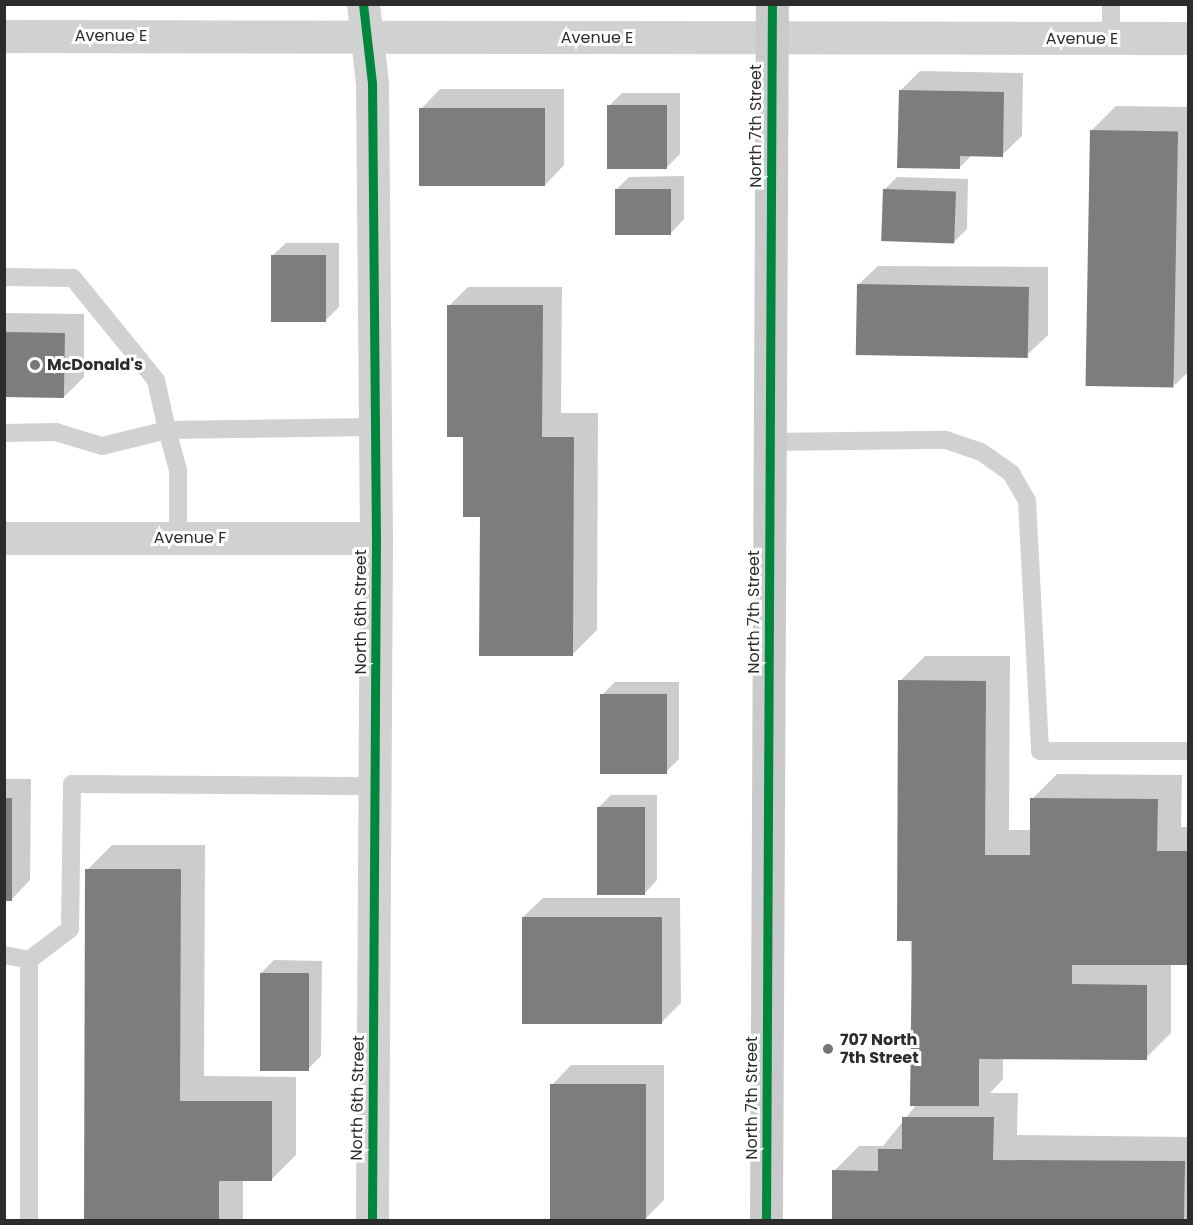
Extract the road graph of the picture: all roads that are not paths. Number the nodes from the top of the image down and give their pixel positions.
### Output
1 (772, 4) edge
2 (1111, 4) edge
3 (363, 20) edge
4 (4, 36) edge
5 (1111, 38) junction
6 (1188, 38) edge
7 (771, 40) junction
8 (4, 278) edge
9 (375, 427) junction
10 (167, 430) junction
11 (4, 433) edge
12 (770, 442) junction
13 (4, 538) edge
14 (178, 538) junction
15 (376, 538) junction
16 (1188, 751) edge
17 (377, 786) junction
18 (4, 955) edge
19 (29, 960) junction
20 (29, 1221) edge
21 (372, 1221) edge
22 (766, 1221) edge

1 - 7 street, North 7th Street
2 - 5 lane
3 - 4 street, Avenue E
3 - 7 street, Avenue E
3 - 9 street, North 6th Street
5 - 6 street, Avenue E
5 - 7 street, Avenue E
7 - 12 street, North 7th Street
8 - 10 lane
9 - 10 lane
9 - 15 street, North 6th Street
10 - 11 lane
10 - 14 lane
12 - 16 lane
12 - 22 street, North 7th Street
13 - 14 street, Avenue F
14 - 15 street, Avenue F
15 - 17 street, North 6th Street
17 - 19 lane
17 - 21 street, North 6th Street
18 - 19 lane
19 - 20 lane

